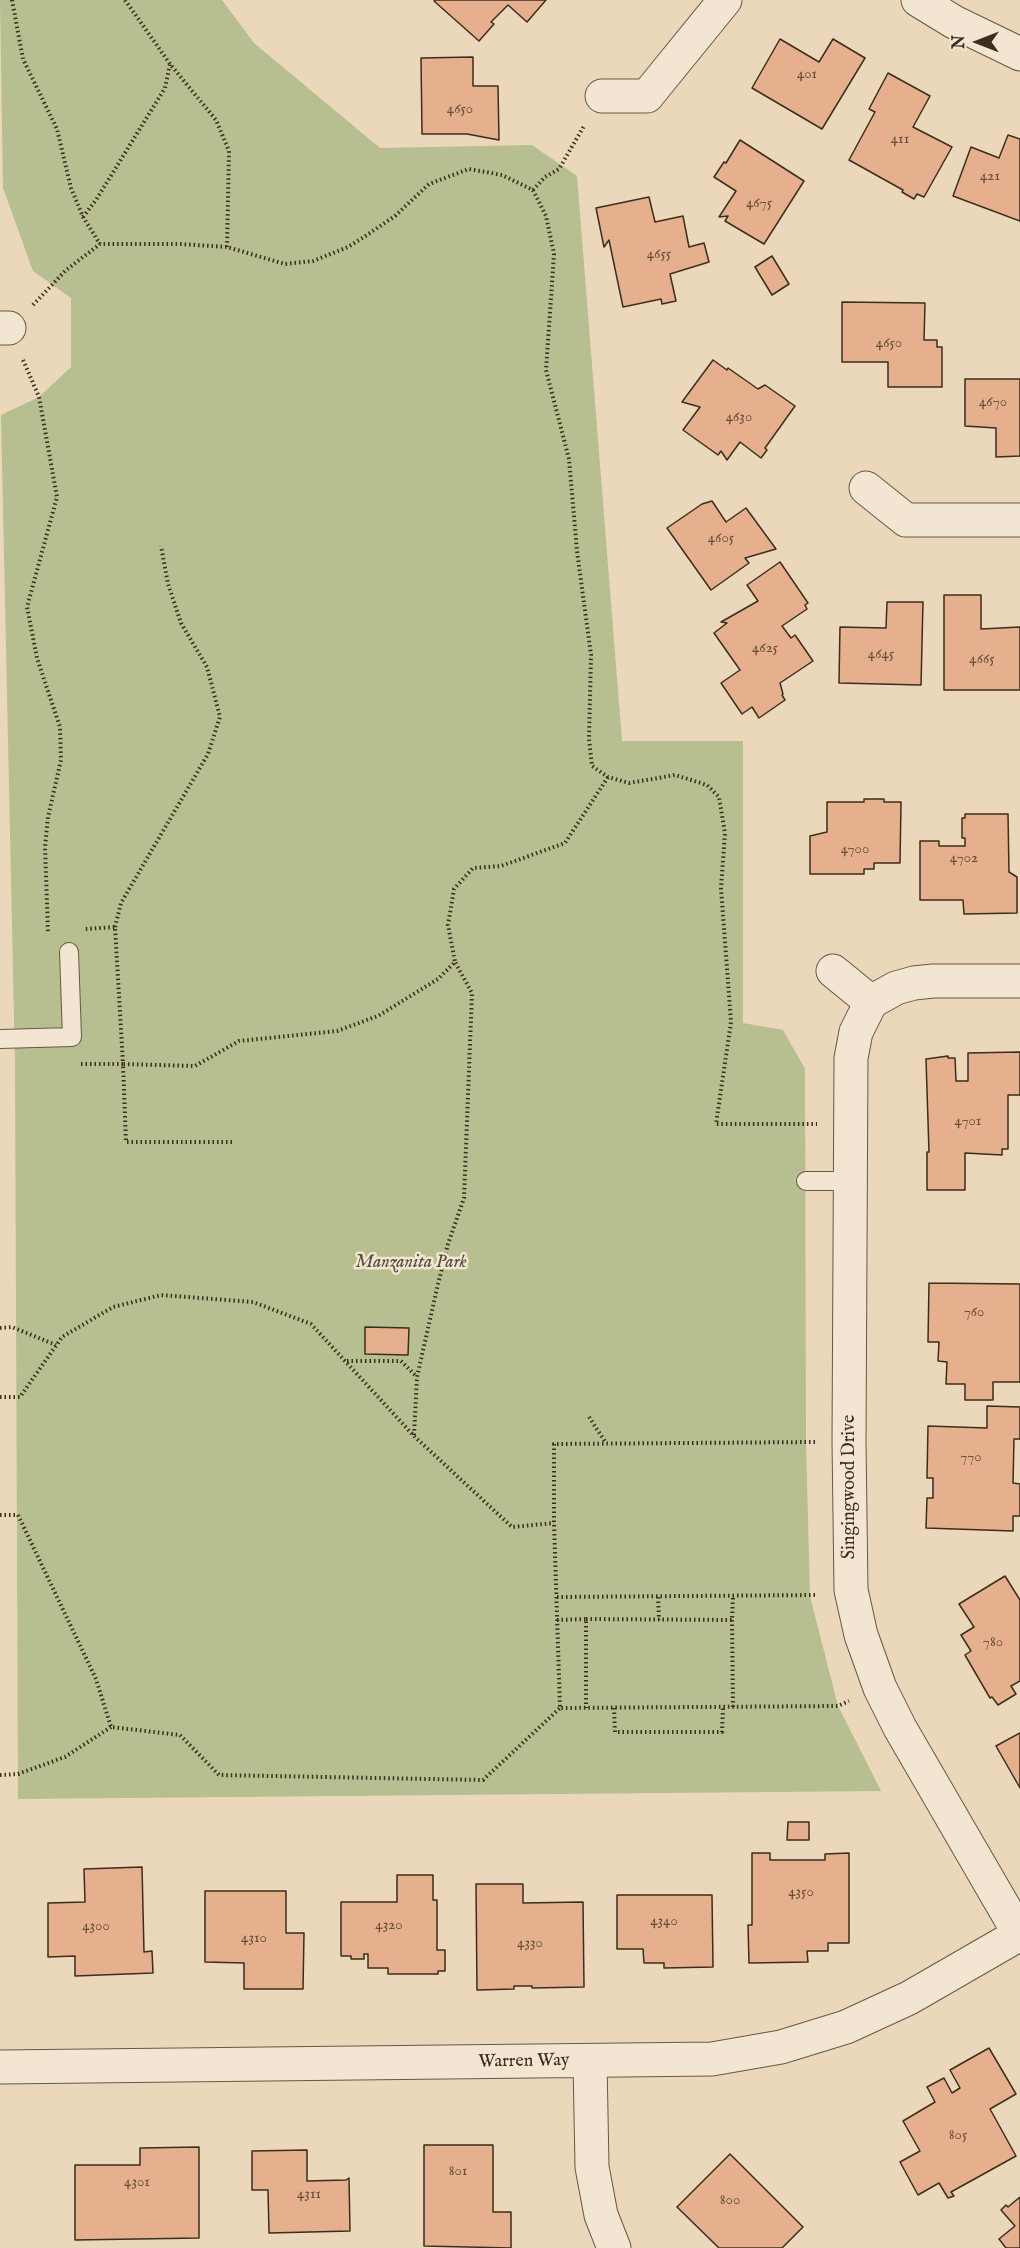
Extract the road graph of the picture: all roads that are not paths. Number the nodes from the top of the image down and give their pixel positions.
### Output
1 (725, 0) edge
2 (918, 0) edge
3 (1020, 54) edge
4 (602, 96) road end
5 (866, 488) dead end
6 (1020, 520) edge
7 (69, 952) dead end
8 (833, 971) dead end
9 (1020, 981) edge
10 (871, 1002) junction
11 (0, 1039) edge
12 (806, 1181) dead end
13 (852, 1181) junction
14 (1020, 1934) edge
15 (590, 2061) junction
16 (0, 2067) edge
17 (614, 2248) edge

1 - 4 street
2 - 3 street
5 - 6 street
7 - 11 lane
8 - 10 street
9 - 10 street
10 - 13 street, Singingwood Drive
12 - 13 lane
13 - 14 street, Singingwood Drive
14 - 15 street, Warren Way
15 - 16 street, Warren Way
15 - 17 street

